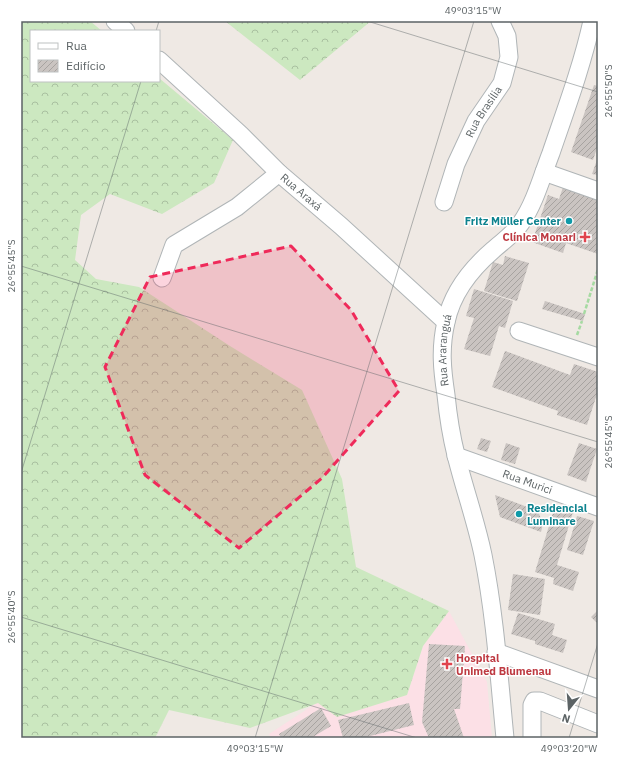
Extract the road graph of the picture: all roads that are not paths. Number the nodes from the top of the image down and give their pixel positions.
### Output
1 (115, 21) edge
2 (500, 21) edge
3 (592, 21) edge
4 (125, 30) edge
5 (160, 61) edge
6 (279, 172) junction
7 (544, 172) junction
8 (598, 191) edge
9 (444, 202) dead end
10 (162, 278) dead end
11 (446, 322) junction
12 (519, 331) dead end
13 (598, 357) edge
14 (456, 456) junction
15 (598, 507) edge
16 (496, 652) junction
17 (598, 689) edge
18 (598, 724) edge
19 (505, 738) edge
20 (532, 738) edge

1 - 4 street
2 - 9 street, Rua Brasília
3 - 7 street, Rua Araranguá
5 - 6 street, Rua Araxá
6 - 10 street
6 - 11 street, Rua Araxá
7 - 8 street
7 - 11 street, Rua Araranguá
11 - 14 street, Rua Araranguá
12 - 13 street
14 - 15 street, Rua Murici
14 - 16 street, Rua Araranguá
16 - 17 street
16 - 19 street, Rua Araranguá
18 - 20 street

